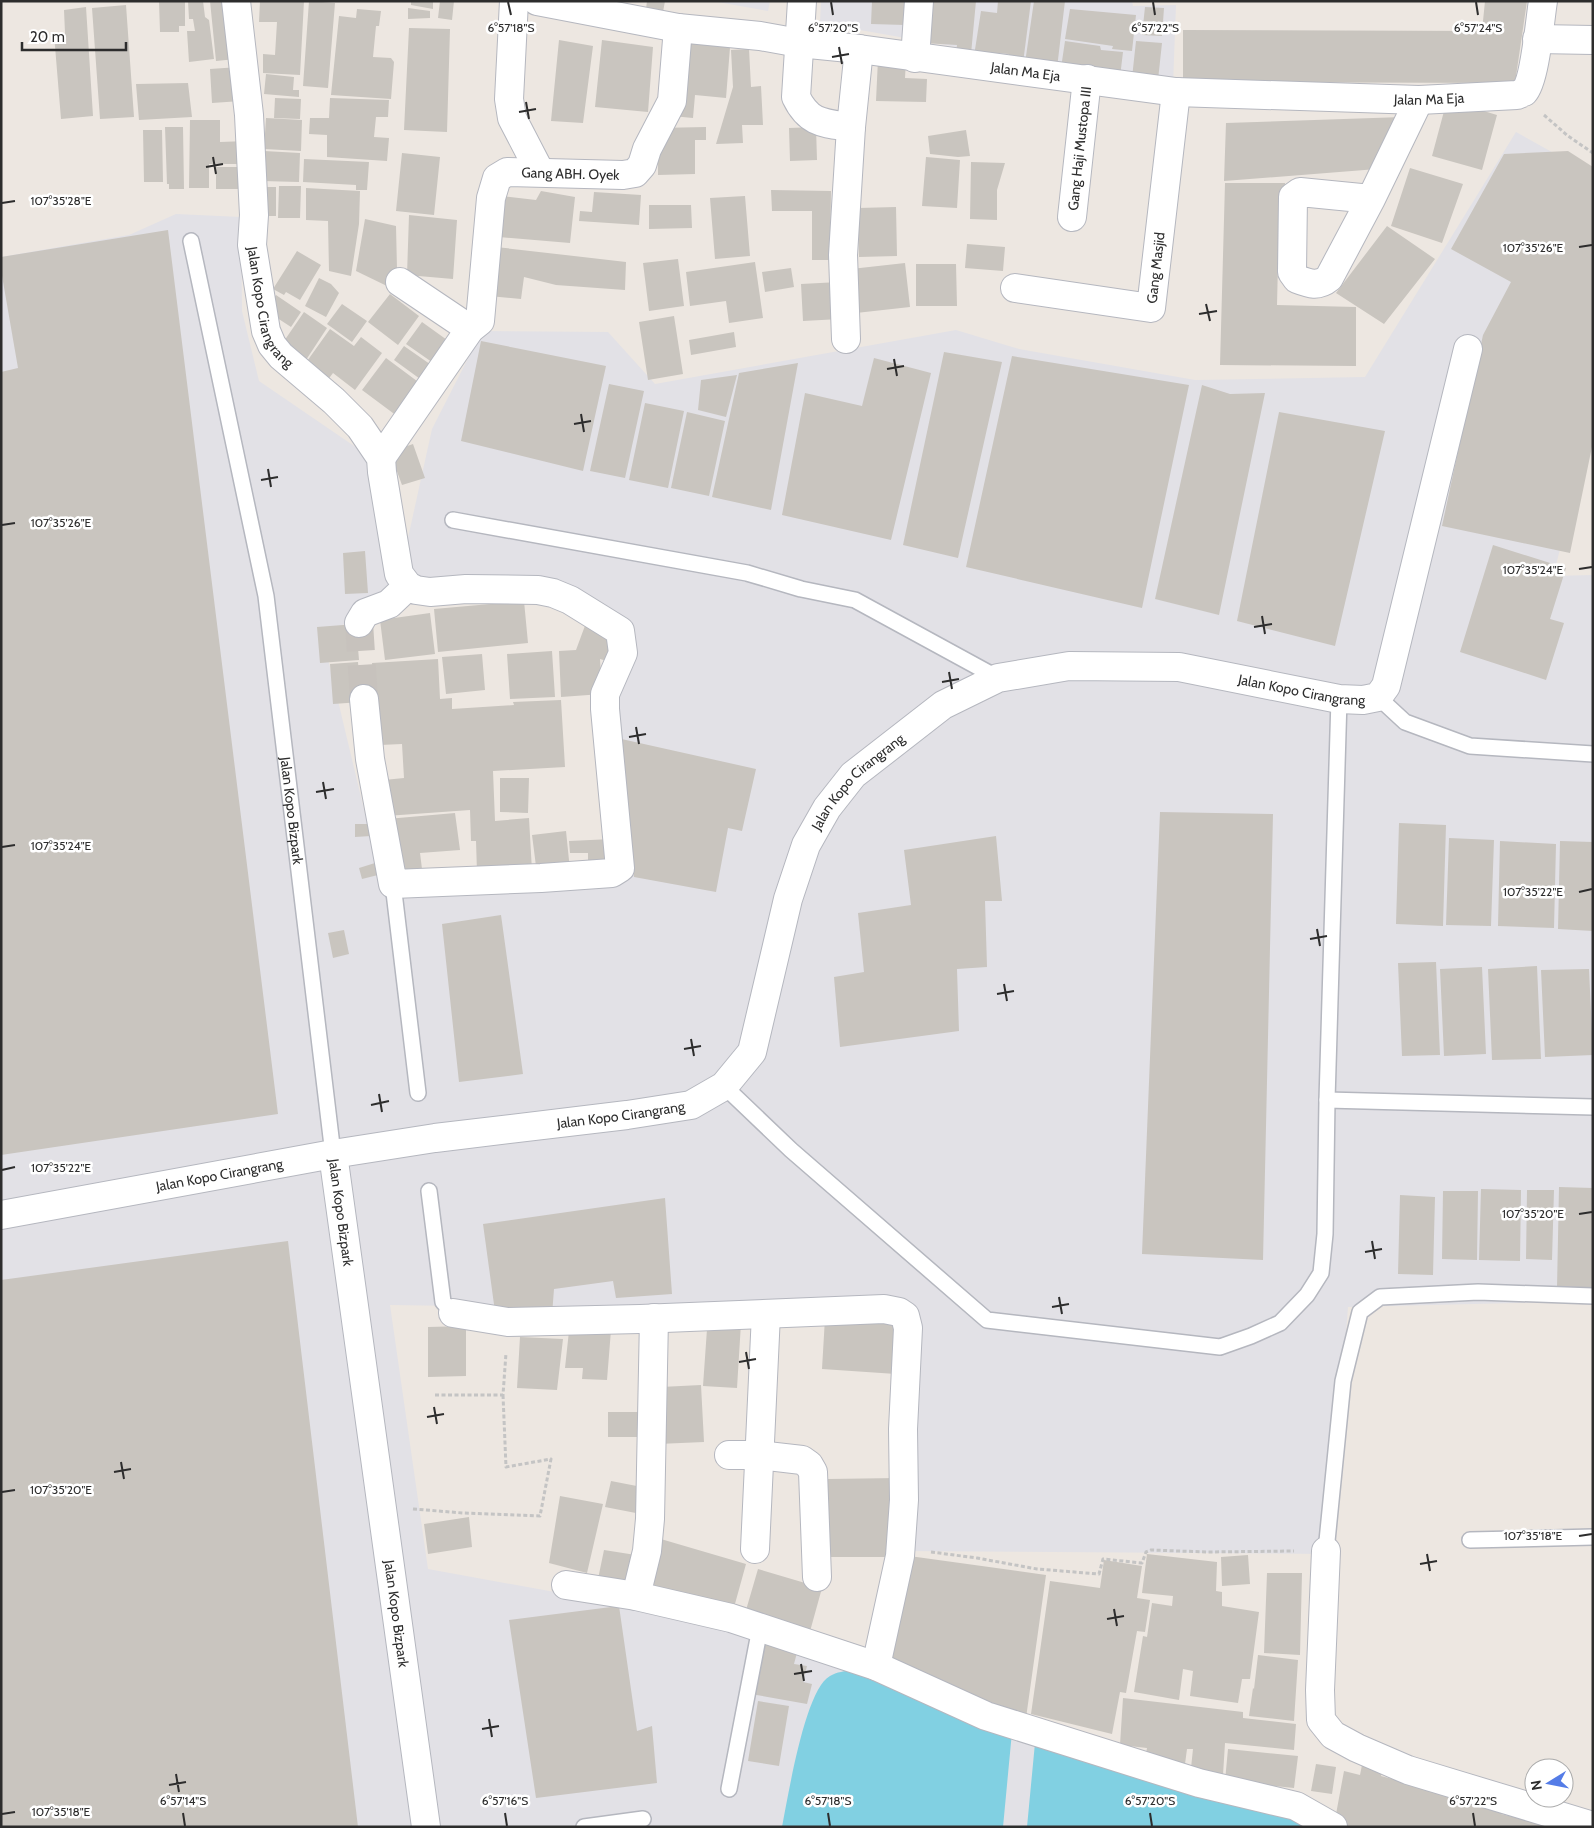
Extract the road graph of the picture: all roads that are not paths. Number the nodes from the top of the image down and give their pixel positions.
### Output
1 (236, 1) edge
2 (514, 1) edge
3 (537, 1) edge
4 (802, 1) edge
5 (919, 1) edge
6 (1543, 1) edge
7 (631, 10) edge
8 (678, 28) junction
9 (1538, 38) junction
10 (1593, 40) edge
11 (800, 43) junction
12 (858, 49) junction
13 (915, 58) junction
14 (1087, 79) junction
15 (1176, 92) junction
16 (1419, 100) junction
17 (851, 127) junction
18 (540, 172) junction
19 (1371, 199) dead end
20 (1072, 218) dead end
21 (191, 241) dead end
22 (400, 282) dead end
23 (1015, 288) dead end
24 (475, 325) junction
25 (846, 339) dead end
26 (1468, 350) dead end
27 (381, 458) junction
28 (453, 520) dead end
29 (403, 580) junction
30 (359, 623) dead end
31 (998, 678) junction
32 (1378, 696) junction
33 (1339, 699) junction
34 (364, 700) tunnel mouth
35 (1593, 754) edge
36 (393, 884) junction
37 (724, 1086) junction
38 (418, 1093) dead end
39 (1327, 1100) junction
40 (1593, 1107) edge
41 (333, 1154) junction
42 (429, 1191) dead end
43 (1, 1215) edge
44 (1593, 1296) edge
45 (453, 1313) joint
46 (766, 1314) junction
47 (654, 1318) junction
48 (759, 1454) junction
49 (729, 1455) dead end
50 (1593, 1538) edge
51 (1470, 1540) dead end
52 (755, 1549) dead end
53 (1326, 1551) joint
54 (817, 1576) dead end
55 (566, 1586) dead end
56 (636, 1596) junction
57 (760, 1628) junction
58 (876, 1666) junction
59 (730, 1789) dead end
60 (643, 1819) dead end
61 (1593, 1826) edge
62 (426, 1827) edge
63 (584, 1827) edge
64 (1333, 1827) edge

1 - 27 street, Jalan Kopo Cirangrang
2 - 18 street
3 - 7 street, Jalan Ma Eja
4 - 11 street
5 - 13 street
6 - 9 street
7 - 8 street, Jalan Ma Eja
8 - 11 street, Jalan Ma Eja
8 - 18 street, Gang ABH. Oyek
9 - 10 street
9 - 16 street, Jalan Ma Eja
11 - 12 street, Jalan Ma Eja
11 - 17 street
12 - 13 street, Jalan Ma Eja
12 - 17 street
13 - 14 street, Jalan Ma Eja
14 - 15 street, Jalan Ma Eja
14 - 20 street, Gang Haji Mustopa III
15 - 16 street, Jalan Ma Eja
15 - 23 street, Gang Masjid
16 - 19 street
17 - 25 street
18 - 24 street, Gang ABH. Oyek
21 - 41 lane, Jalan Kopo Bizpark
22 - 24 street
24 - 27 street
26 - 32 street
27 - 29 street, Jalan Kopo Cirangrang
28 - 31 lane
29 - 30 street
29 - 36 street
31 - 33 street, Jalan Kopo Cirangrang
31 - 37 street, Jalan Kopo Cirangrang
32 - 33 street, Jalan Kopo Cirangrang
32 - 35 lane, Jalan Kopo Cirangrang
33 - 39 lane
34 - 36 street
36 - 38 lane
37 - 39 lane
37 - 41 street, Jalan Kopo Cirangrang
39 - 40 lane
41 - 43 street, Jalan Kopo Cirangrang
41 - 62 street, Jalan Kopo Bizpark
42 - 45 lane
44 - 53 lane
45 - 47 street
46 - 47 street
46 - 48 street
46 - 58 street
47 - 56 street
48 - 49 street
48 - 52 street
48 - 54 street
50 - 51 lane
53 - 61 street
55 - 56 street
56 - 57 street
57 - 58 street
57 - 59 lane
58 - 64 street
60 - 63 lane

